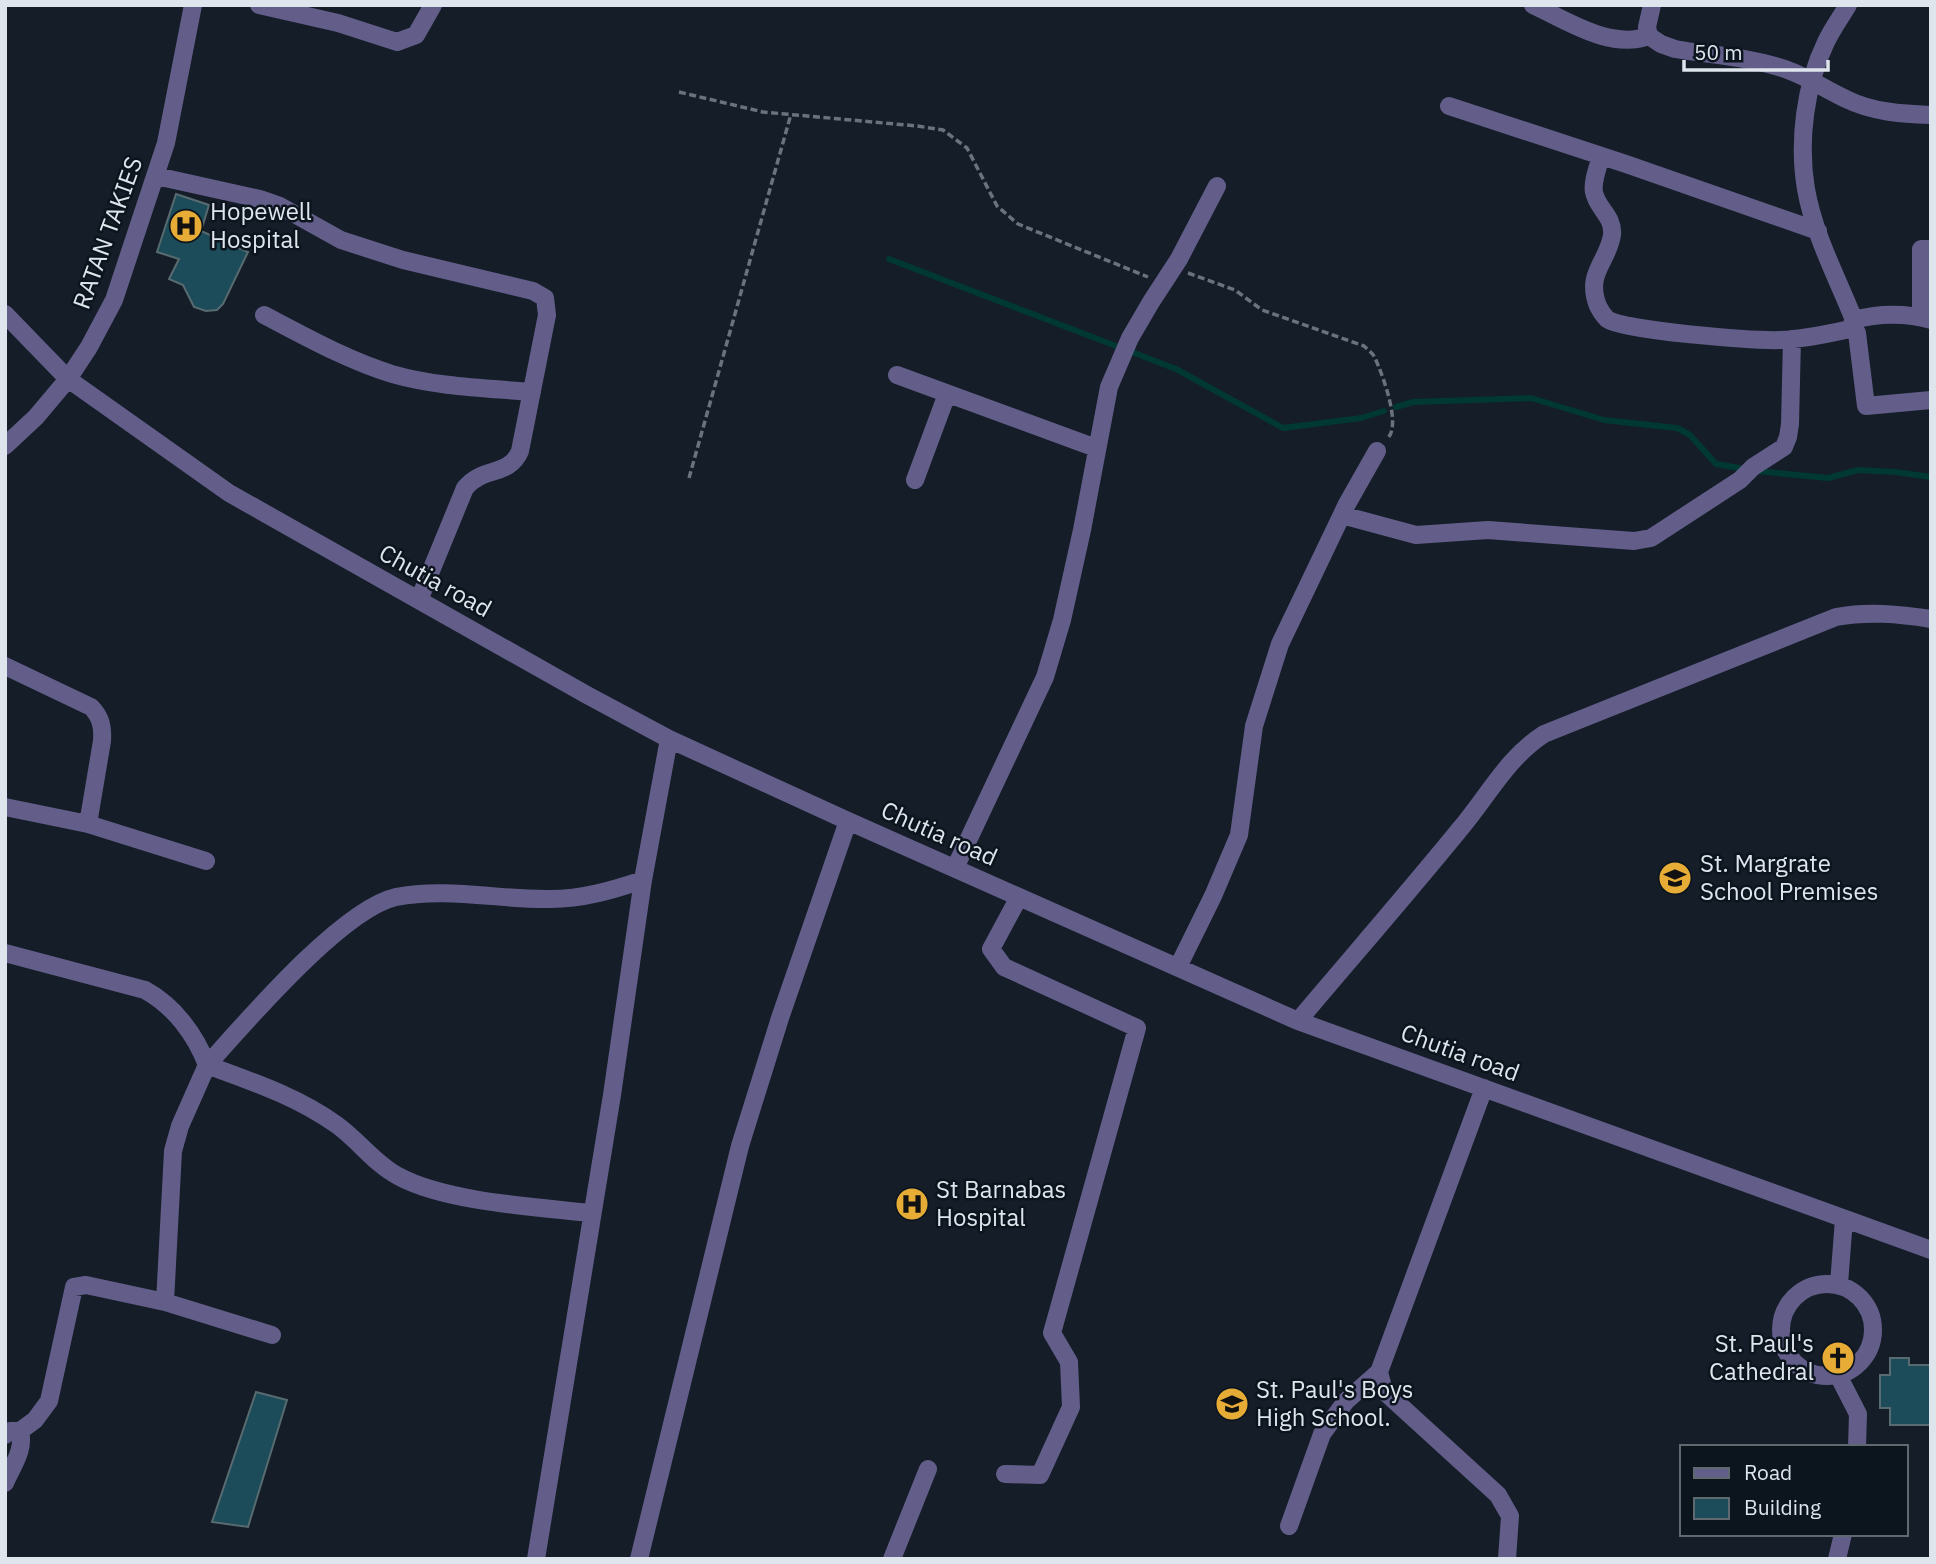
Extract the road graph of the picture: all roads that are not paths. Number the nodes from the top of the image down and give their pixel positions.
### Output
1 (193, 5) edge
2 (259, 5) edge
3 (433, 5) edge
4 (1533, 5) edge
5 (1653, 5) edge
6 (1848, 5) edge
7 (1649, 36) junction
8 (1811, 80) junction
9 (1449, 106) dead end
10 (1931, 115) edge
11 (1601, 156) junction
12 (156, 176) junction
13 (1217, 186) dead end
14 (1818, 231) junction
15 (1931, 248) edge
16 (5, 314) edge
17 (264, 314) dead end
18 (1926, 319) edge
19 (1852, 325) junction
20 (1792, 339) junction
21 (897, 375) dead end
22 (68, 379) junction
23 (532, 393) junction
24 (947, 394) junction
25 (1931, 400) edge
26 (5, 446) edge
27 (1096, 448) junction
28 (1377, 451) road end
29 (915, 480) dead end
30 (1342, 515) junction
31 (419, 600) junction
32 (1931, 619) edge
33 (5, 666) edge
34 (669, 739) junction
35 (5, 807) edge
36 (848, 821) junction
37 (88, 824) junction
38 (206, 861) dead end
39 (955, 868) junction
40 (643, 880) junction
41 (1019, 897) junction
42 (5, 953) edge
43 (1178, 967) junction
44 (1298, 1021) junction
45 (207, 1065) junction
46 (1484, 1088) junction
47 (591, 1213) junction
48 (1844, 1219) junction
49 (1931, 1250) edge
50 (1839, 1284) junction
51 (165, 1302) junction
52 (272, 1335) dead end
53 (1379, 1373) junction
54 (1838, 1375) junction
55 (13, 1433) edge
56 (1857, 1445) edge
57 (928, 1469) dead end
58 (1005, 1474) dead end
59 (5, 1483) edge
60 (1289, 1526) dead end
61 (1843, 1536) edge
62 (536, 1559) edge
63 (639, 1559) edge
64 (892, 1559) edge
65 (1507, 1559) edge
66 (1837, 1559) edge

1 - 12 street, RATAN TAKIES
2 - 3 street
4 - 7 street
5 - 7 street
6 - 8 street
7 - 8 street
8 - 10 street
8 - 14 street
9 - 11 street
11 - 14 street
11 - 20 street
12 - 22 street, RATAN TAKIES
12 - 23 street
13 - 27 street
14 - 19 street
15 - 18 street
16 - 22 street, Chutia road
17 - 23 street
18 - 19 street
19 - 20 street
19 - 25 street
20 - 30 street
21 - 24 street
22 - 26 street, RATAN TAKIES
22 - 31 street, Chutia road
23 - 31 street
24 - 27 street
24 - 29 street
27 - 39 street
28 - 30 street
30 - 43 street
31 - 34 street, Chutia road
32 - 44 street
33 - 37 street
34 - 36 street, Chutia road
34 - 40 street
35 - 37 street
36 - 39 street, Chutia road
36 - 63 street
37 - 38 street
39 - 41 street, Chutia road
40 - 45 street
40 - 47 street
41 - 43 street, Chutia road
41 - 58 street
42 - 45 street
43 - 44 street, Chutia road
44 - 46 street, Chutia road
45 - 47 street
45 - 51 street
46 - 48 street, Chutia road
46 - 53 street
47 - 62 street
48 - 49 street, Chutia road
48 - 50 street
50 - 54 street
50 - 54 street
51 - 52 street
51 - 55 street
53 - 60 street
53 - 65 street
54 - 56 street
55 - 59 street
57 - 64 street
61 - 66 street

